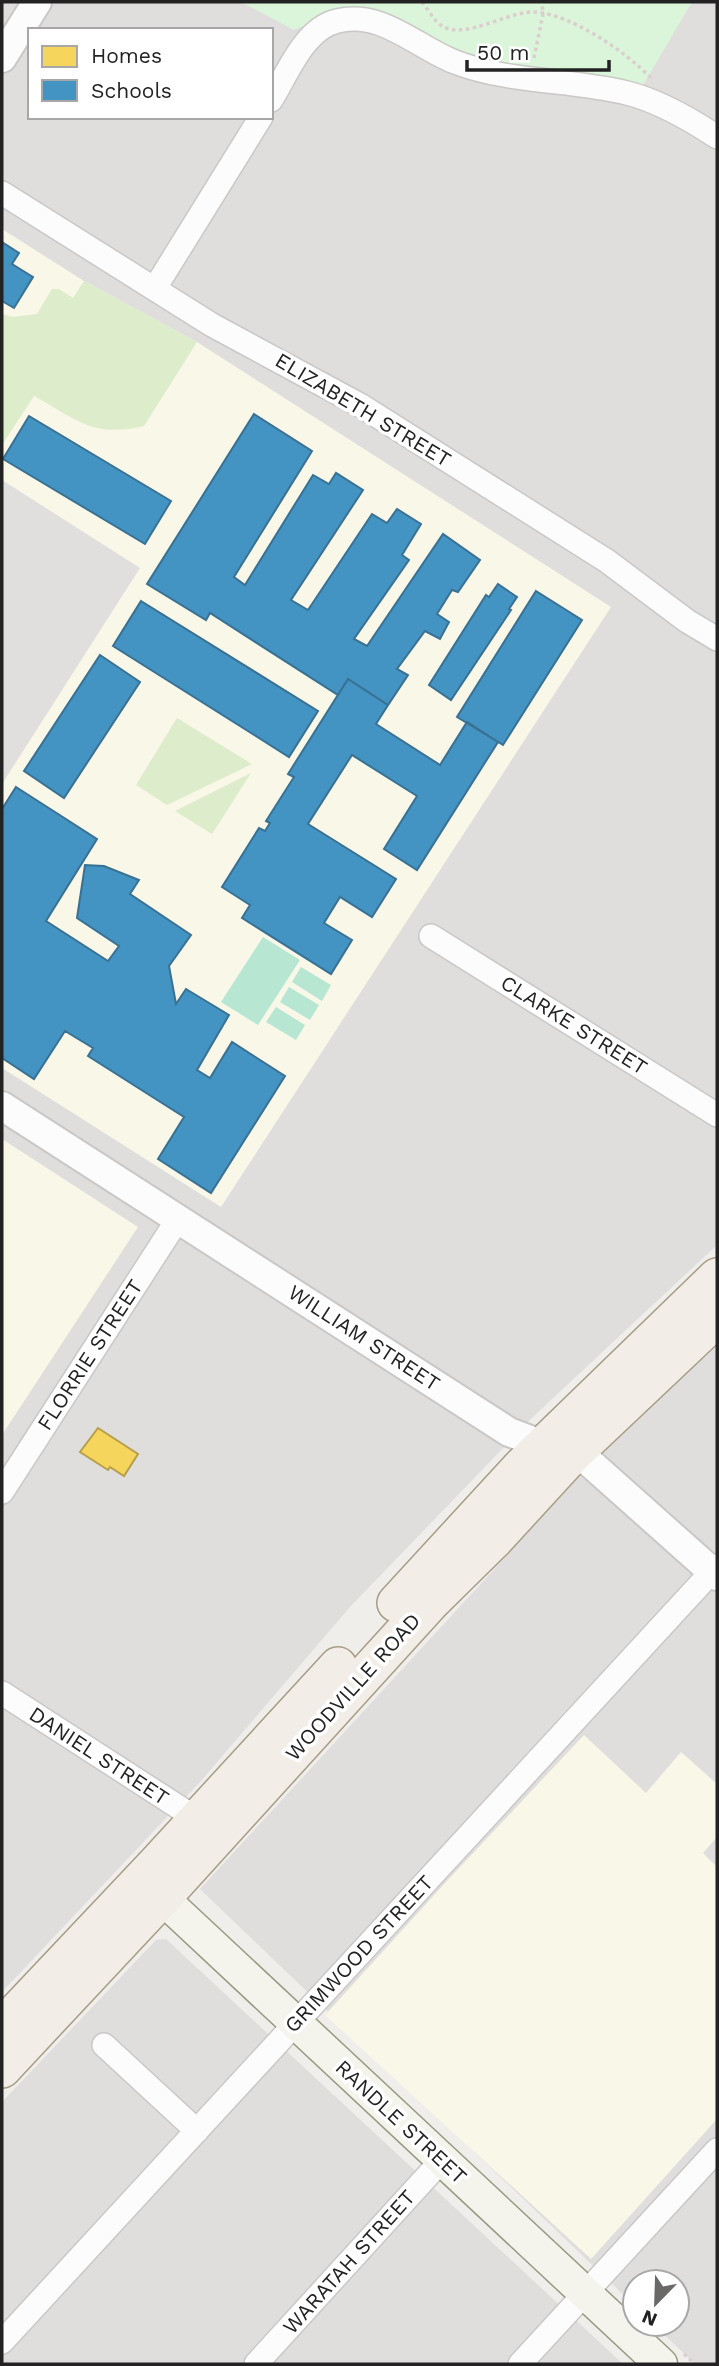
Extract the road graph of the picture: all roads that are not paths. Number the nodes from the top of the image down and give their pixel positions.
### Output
1 (37, 2) edge
2 (2, 58) edge
3 (273, 97) edge
4 (260, 119) edge
5 (717, 137) edge
6 (2, 193) edge
7 (155, 288) junction
8 (717, 639) edge
9 (431, 936) dead end
10 (2, 1106) edge
11 (717, 1115) edge
12 (178, 1219) junction
13 (717, 1277) edge
14 (717, 1318) edge
15 (558, 1449) junction
16 (2, 1492) edge
17 (716, 1572) edge
18 (2, 1693) edge
19 (197, 1819) junction
20 (152, 1888) junction
21 (4, 2021) edge
22 (295, 2024) junction
23 (104, 2045) dead end
24 (2, 2069) edge
25 (197, 2131) junction
26 (717, 2150) edge
27 (442, 2161) junction
28 (585, 2294) junction
29 (2, 2342) edge
30 (256, 2364) edge
31 (520, 2364) edge
32 (661, 2364) edge

1 - 2 street
3 - 5 street
4 - 7 street
6 - 7 street, ELIZABETH STREET
7 - 8 street, ELIZABETH STREET
9 - 11 street, CLARKE STREET
10 - 12 street, WILLIAM STREET
12 - 15 street, WILLIAM STREET
12 - 16 street, FLORRIE STREET
13 - 15 main road, WOODVILLE ROAD
14 - 15 main road, WOODVILLE ROAD
15 - 17 street, WILLIAM STREET
15 - 19 main road, WOODVILLE ROAD
15 - 20 main road, WOODVILLE ROAD
17 - 22 street, GRIMWOOD STREET
18 - 19 street, DANIEL STREET
19 - 20 main road, WOODVILLE ROAD
20 - 21 main road, WOODVILLE ROAD
20 - 22 main road, RANDLE STREET
20 - 24 main road, WOODVILLE ROAD
22 - 25 street, GRIMWOOD STREET
22 - 27 main road, RANDLE STREET
23 - 25 street
25 - 29 street, GRIMWOOD STREET
26 - 28 street
27 - 28 main road, RANDLE STREET
27 - 30 street, WARATAH STREET
28 - 31 street
28 - 32 main road, RANDLE STREET

